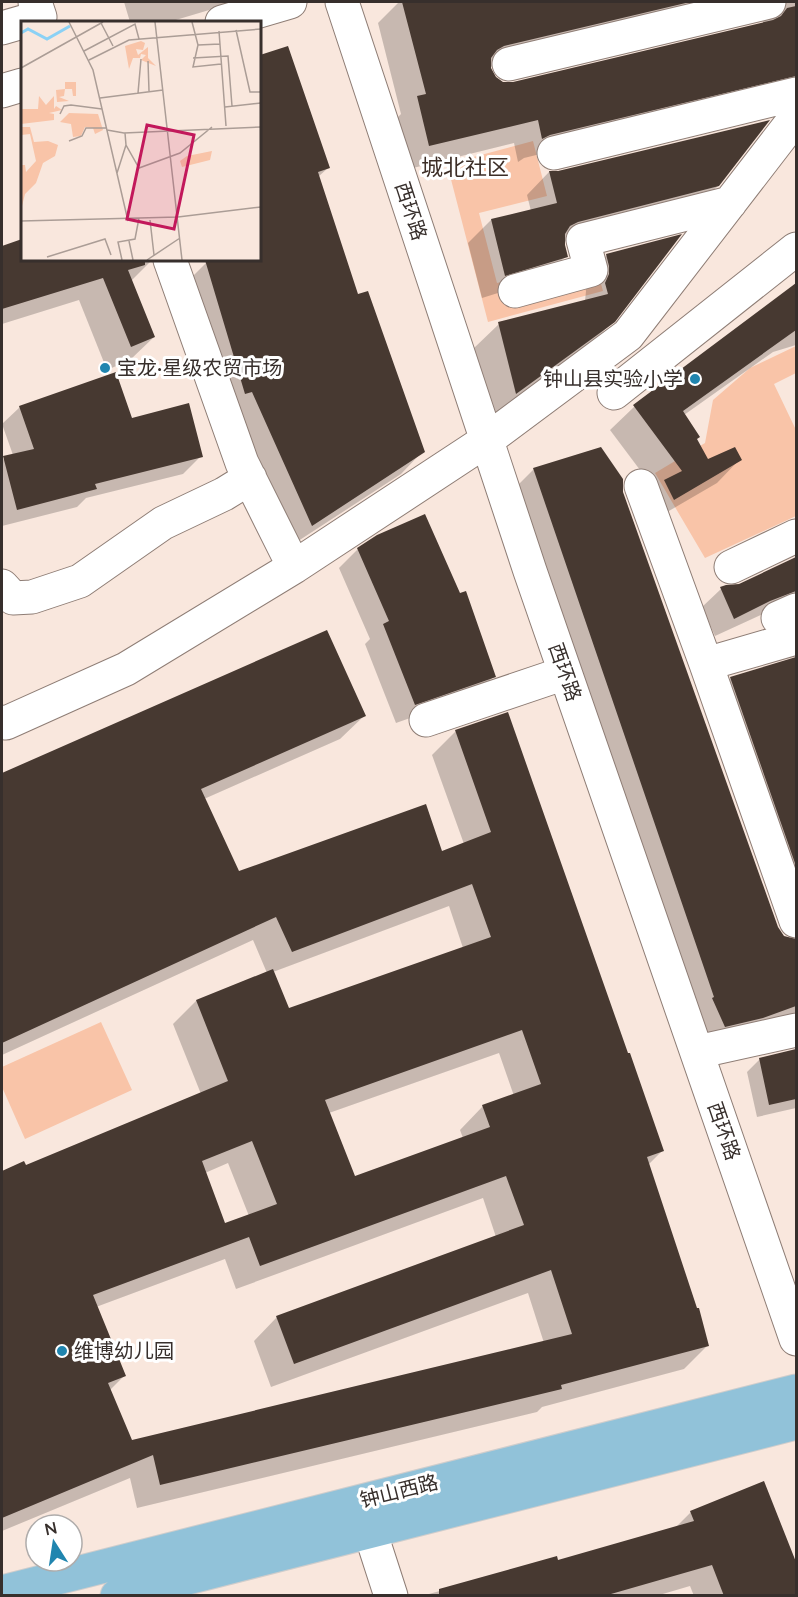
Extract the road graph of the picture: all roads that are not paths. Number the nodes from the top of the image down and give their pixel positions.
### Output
1 (35, 2) edge
2 (290, 2) edge
3 (342, 2) edge
4 (769, 2) edge
5 (26, 21) edge
6 (225, 21) edge
7 (21, 22) edge
8 (2, 28) edge
9 (508, 63) dead end
10 (21, 85) edge
11 (2, 91) edge
12 (796, 94) edge
13 (796, 117) edge
14 (554, 153) dead end
15 (730, 203) junction
16 (796, 249) edge
17 (170, 261) edge
18 (515, 291) dead end
19 (614, 393) dead end
20 (487, 440) junction
21 (250, 478) junction
22 (641, 486) dead end
23 (796, 536) edge
24 (294, 567) junction
25 (732, 567) dead end
26 (2, 586) edge
27 (790, 622) edge
28 (706, 664) junction
29 (565, 673) junction
30 (426, 720) dead end
31 (2, 722) edge
32 (796, 921) edge
33 (796, 1030) edge
34 (697, 1052) junction
35 (796, 1339) edge
36 (796, 1390) edge
37 (796, 1423) edge
38 (370, 1531) junction
39 (188, 1573) edge
40 (2, 1592) edge
41 (117, 1596) edge
42 (391, 1596) edge

1 - 5 street
2 - 6 street
3 - 20 street, 西环路
4 - 9 street
7 - 8 street
10 - 11 street
12 - 14 street
13 - 15 street
15 - 18 street
15 - 20 street
16 - 19 street
17 - 21 street
20 - 24 street
20 - 29 street, 西环路
21 - 24 street
21 - 26 street
22 - 28 street
23 - 25 street
24 - 31 street
27 - 28 street
28 - 32 street
29 - 30 street
29 - 34 street, 西环路
33 - 34 street
34 - 35 street, 西环路
36 - 39 main road, 钟山西路
37 - 38 main road, 钟山西路
38 - 39 main road, 钟山西路
38 - 42 street
39 - 40 main road, 钟山西路
39 - 41 main road, 钟山西路

